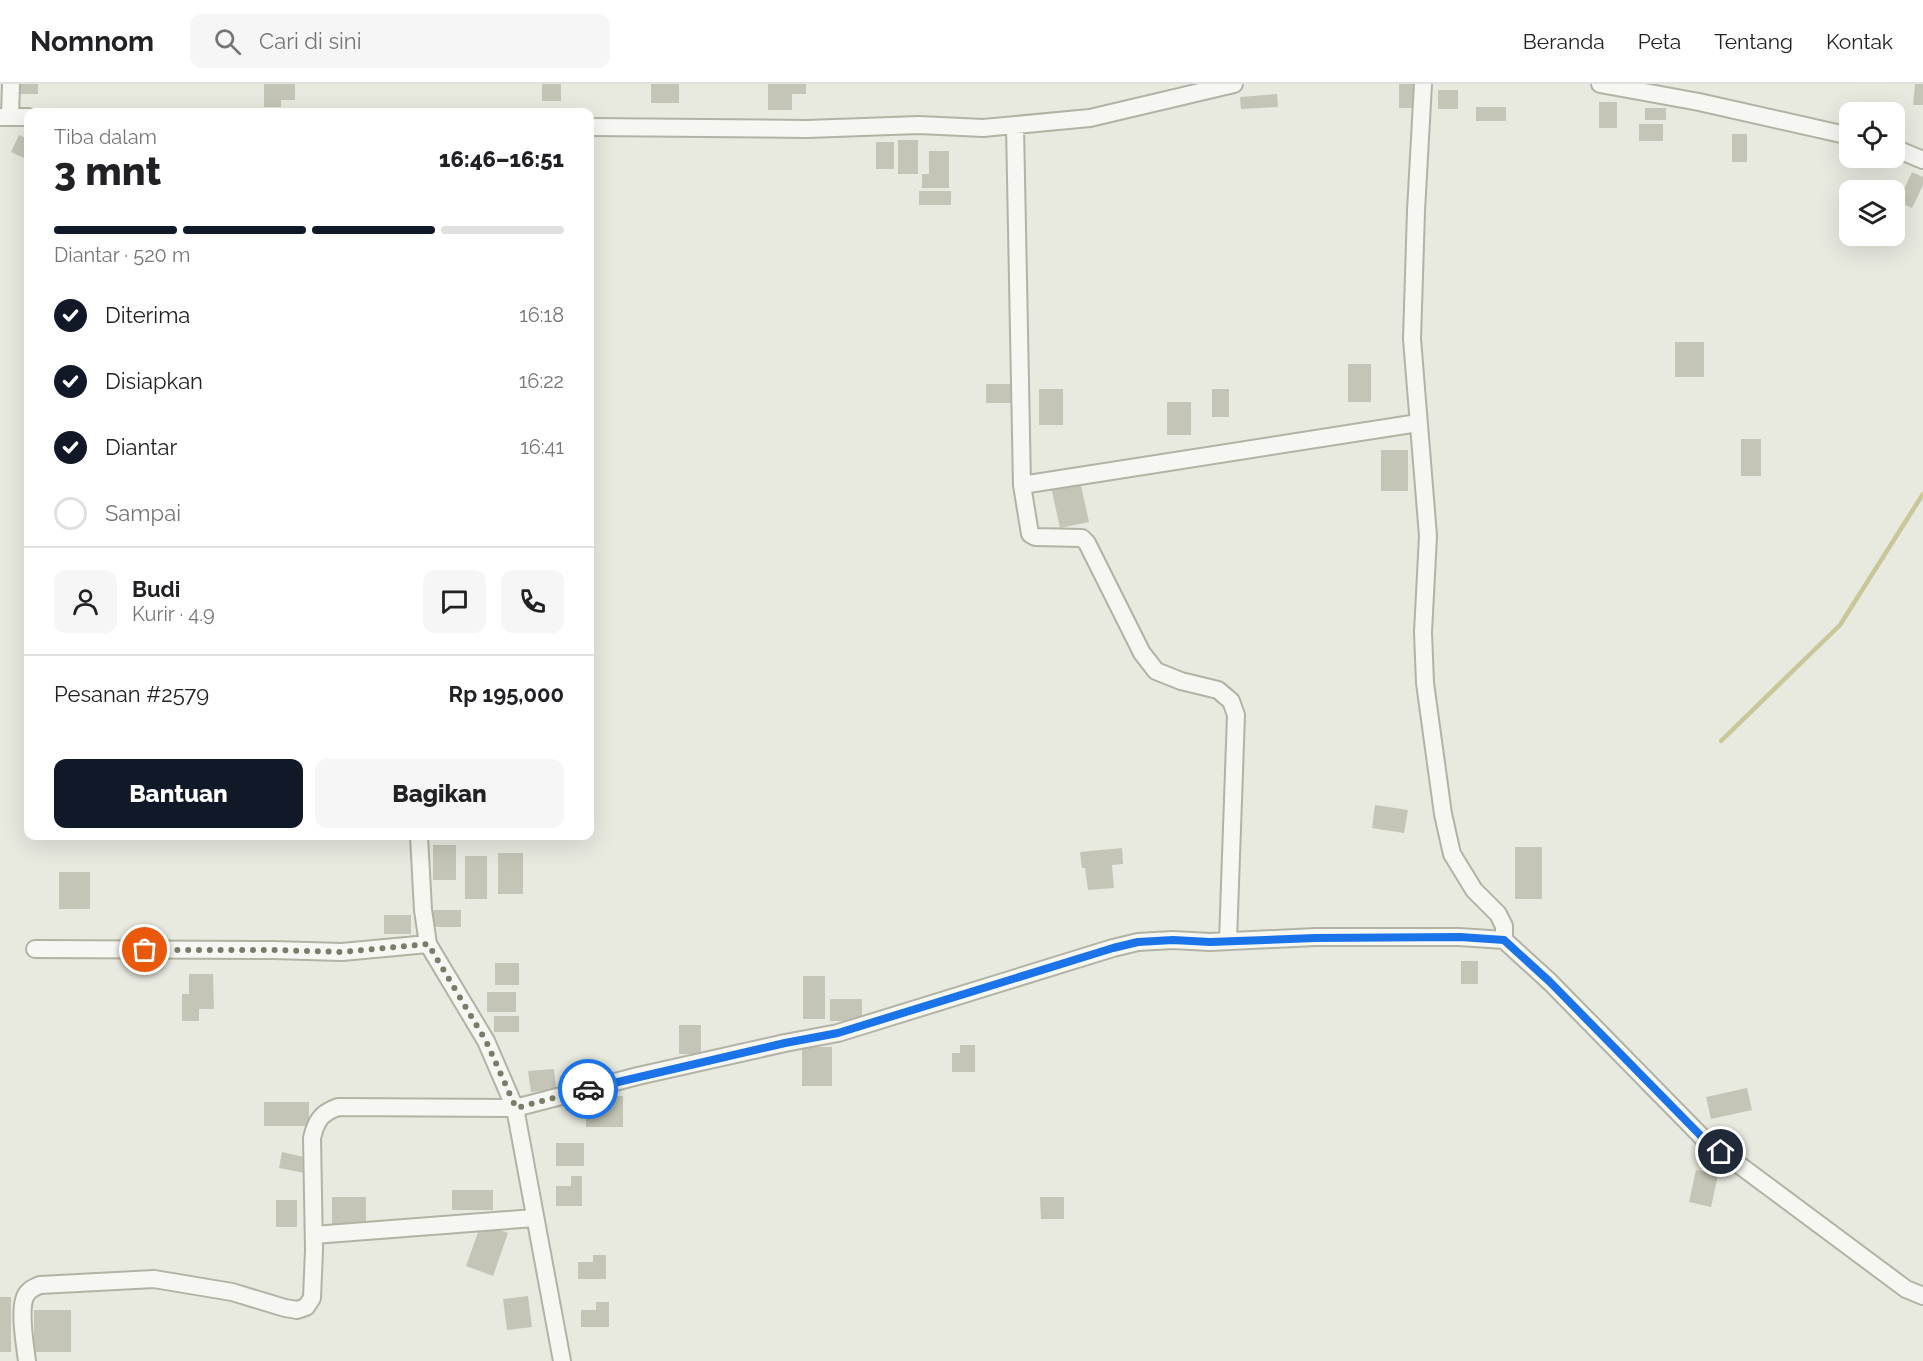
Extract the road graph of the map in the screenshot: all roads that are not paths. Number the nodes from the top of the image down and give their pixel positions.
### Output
1 (11, 84) edge
2 (1234, 84) edge
3 (1424, 84) edge
4 (1600, 84) edge
5 (5, 117) edge
6 (24, 117) edge
7 (1015, 126) junction
8 (594, 127) edge
9 (1839, 134) edge
10 (1905, 153) edge
11 (1923, 160) edge
12 (1418, 423) junction
13 (1022, 485) junction
14 (419, 840) edge
15 (1504, 940) junction
16 (1228, 941) junction
17 (428, 944) junction
18 (35, 949) dead end
19 (516, 1108) junction
20 (534, 1218) junction
21 (314, 1235) junction
22 (1923, 1296) edge
23 (27, 1361) edge
24 (562, 1361) edge

1 - 5 street
2 - 7 street
3 - 12 street
4 - 9 street
5 - 6 street
7 - 8 street
7 - 13 street
10 - 11 street
12 - 13 street
12 - 15 street
13 - 16 street
14 - 17 street
15 - 16 street
15 - 22 street
16 - 19 street
17 - 18 street
17 - 19 street
19 - 20 street
19 - 21 street
20 - 21 street
20 - 24 street
21 - 23 street

